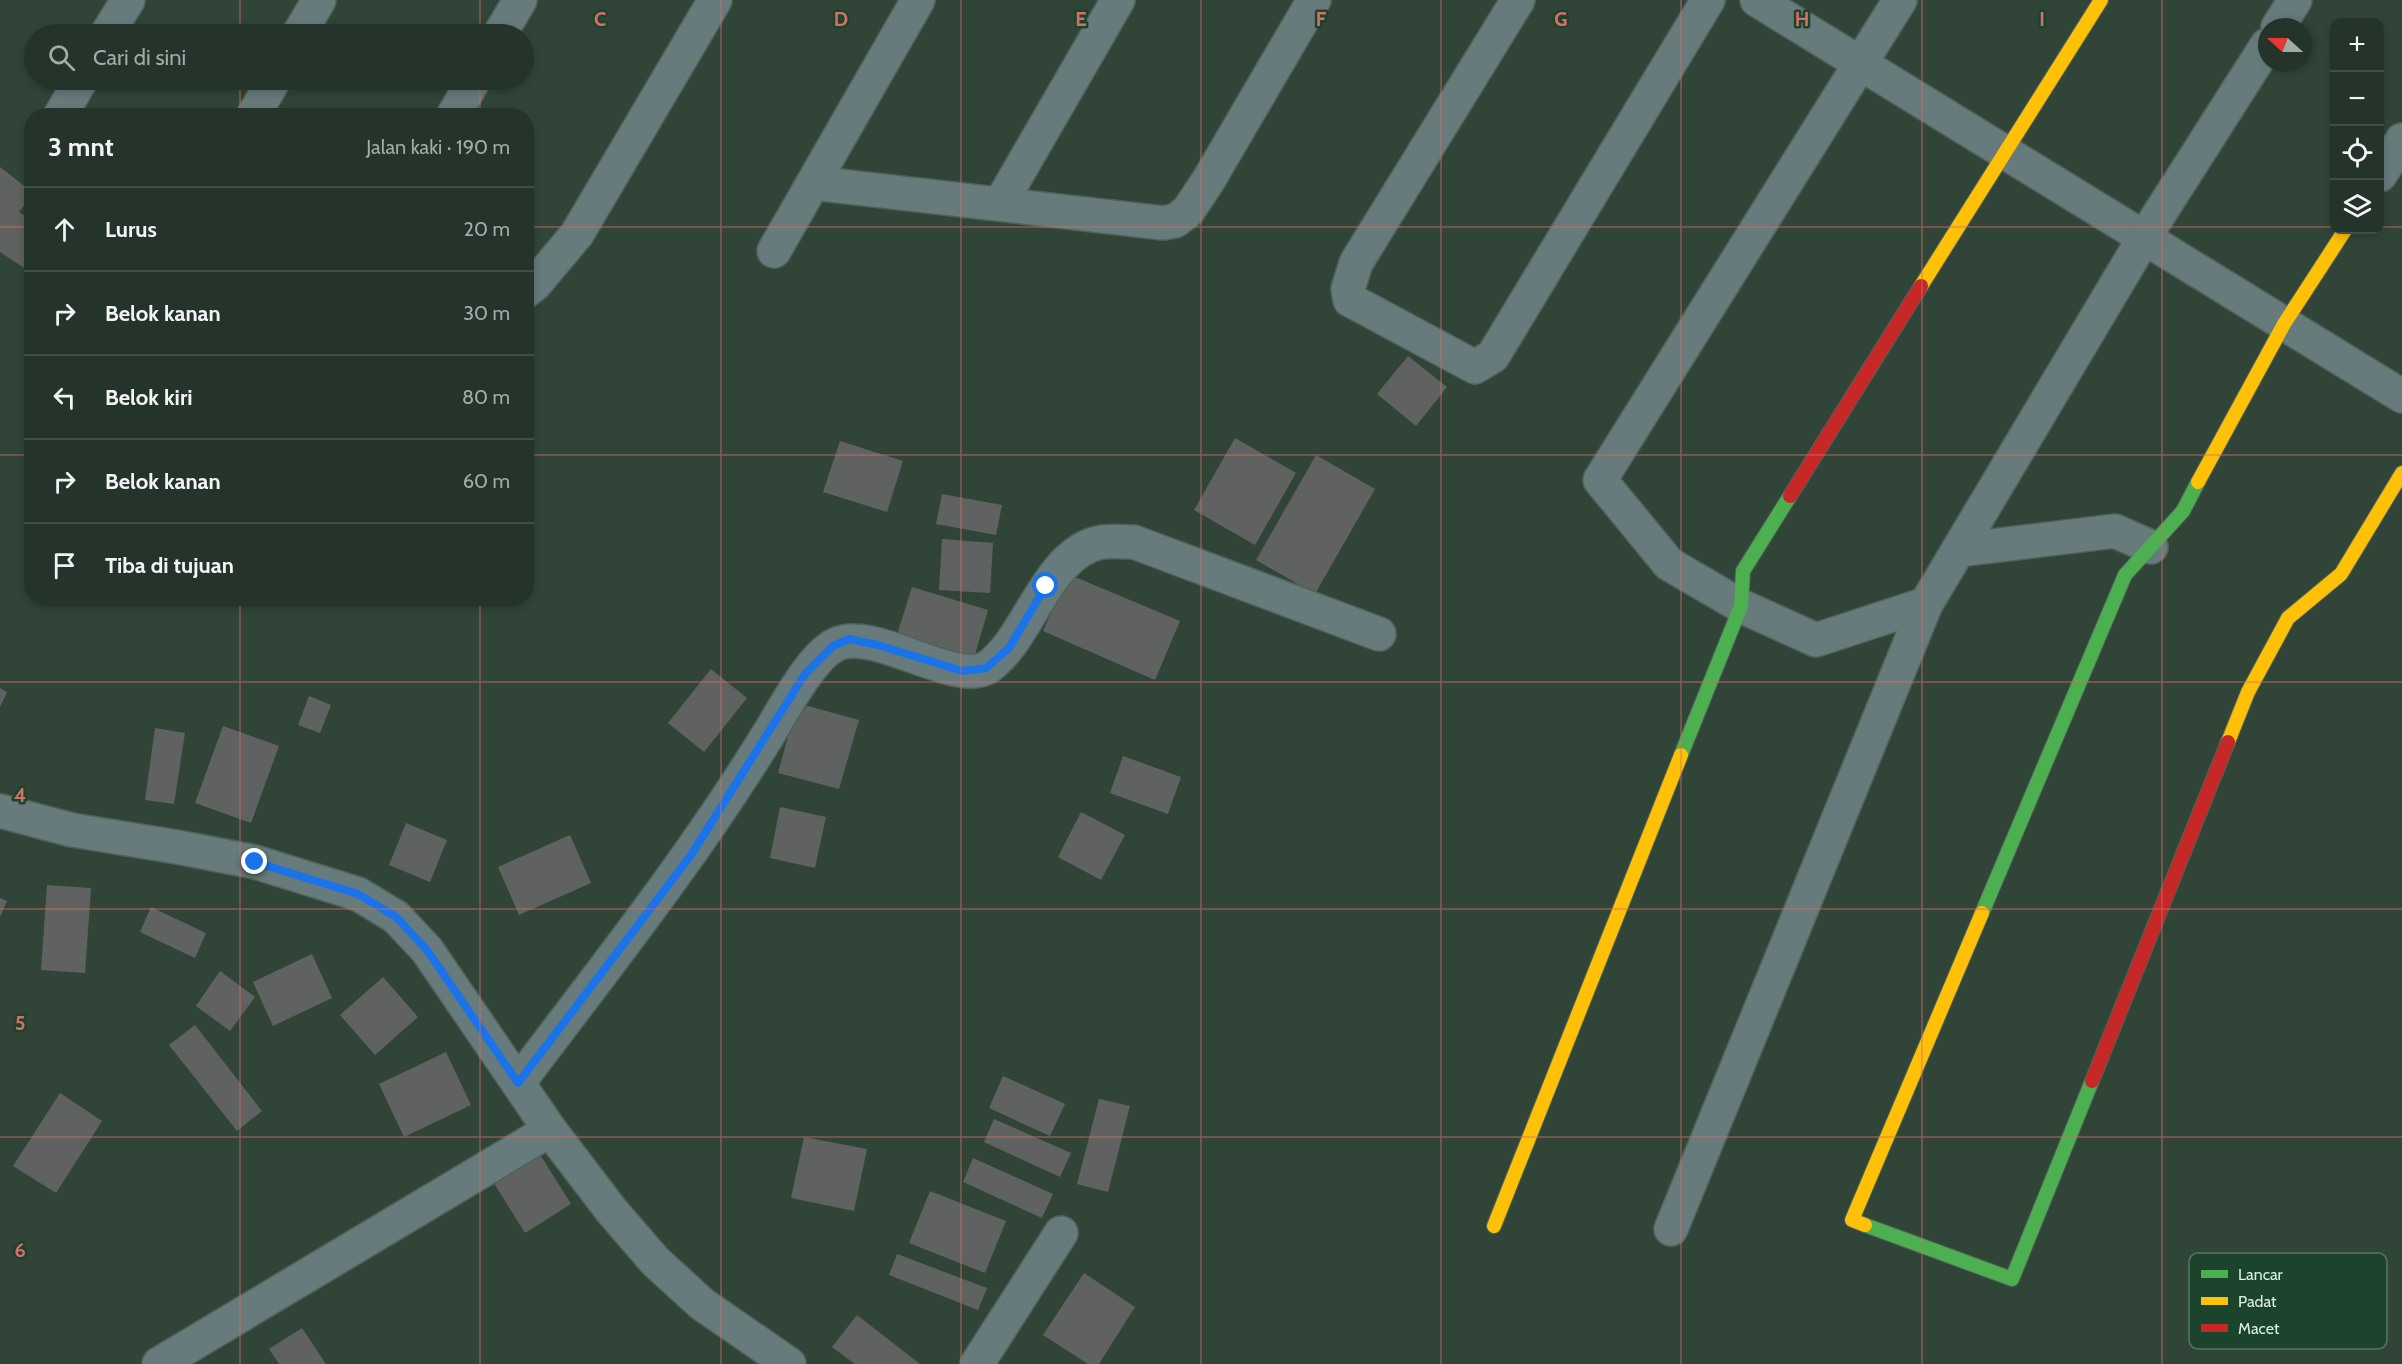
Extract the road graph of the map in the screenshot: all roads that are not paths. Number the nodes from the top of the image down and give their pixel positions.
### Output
1 (128, 0) edge
2 (319, 0) edge
3 (520, 0) edge
4 (716, 0) edge
5 (918, 0) edge
6 (1118, 0) edge
7 (1314, 0) edge
8 (1518, 0) edge
9 (1708, 0) edge
10 (1757, 0) edge
11 (1900, 0) edge
12 (2101, 0) edge
13 (2295, 0) edge
14 (2284, 18) edge
15 (113, 24) edge
16 (305, 24) edge
17 (506, 24) edge
18 (2258, 59) edge
19 (1861, 64) junction
20 (75, 90) edge
21 (268, 90) edge
22 (468, 90) edge
23 (65, 108) edge
24 (258, 108) edge
25 (458, 108) edge
26 (2402, 140) edge
27 (2006, 153) junction
28 (2384, 168) edge
29 (813, 183) junction
30 (1000, 204) junction
31 (2342, 234) edge
32 (2144, 238) junction
33 (774, 251) dead end
34 (534, 285) edge
35 (2284, 324) junction
36 (2402, 396) edge
37 (2402, 473) edge
38 (2151, 547) junction
39 (1958, 550) junction
40 (1926, 604) junction
41 (1741, 606) junction
42 (1379, 634) dead end
43 (0, 811) edge
44 (518, 1083) junction
45 (550, 1130) junction
46 (1494, 1226) dead end
47 (1671, 1229) dead end
48 (1061, 1233) dead end
49 (159, 1364) edge
50 (789, 1364) edge
51 (977, 1364) edge

1 - 15 street
2 - 16 street
3 - 17 street
4 - 34 street
5 - 29 street
6 - 30 street
7 - 30 street
8 - 9 street
10 - 19 street
11 - 19 street
12 - 27 street
13 - 14 street
18 - 32 street
19 - 27 street
19 - 41 street
20 - 23 street
21 - 24 street
22 - 25 street
26 - 28 street
27 - 32 street
27 - 41 street
29 - 30 street
29 - 33 street
31 - 35 street
32 - 35 street
32 - 39 street
35 - 36 street
35 - 38 street
37 - 38 street
38 - 39 street
39 - 40 street
40 - 41 street
40 - 47 street
41 - 46 street
42 - 44 street
43 - 44 street
44 - 45 street
45 - 49 street
45 - 50 street
48 - 51 street

